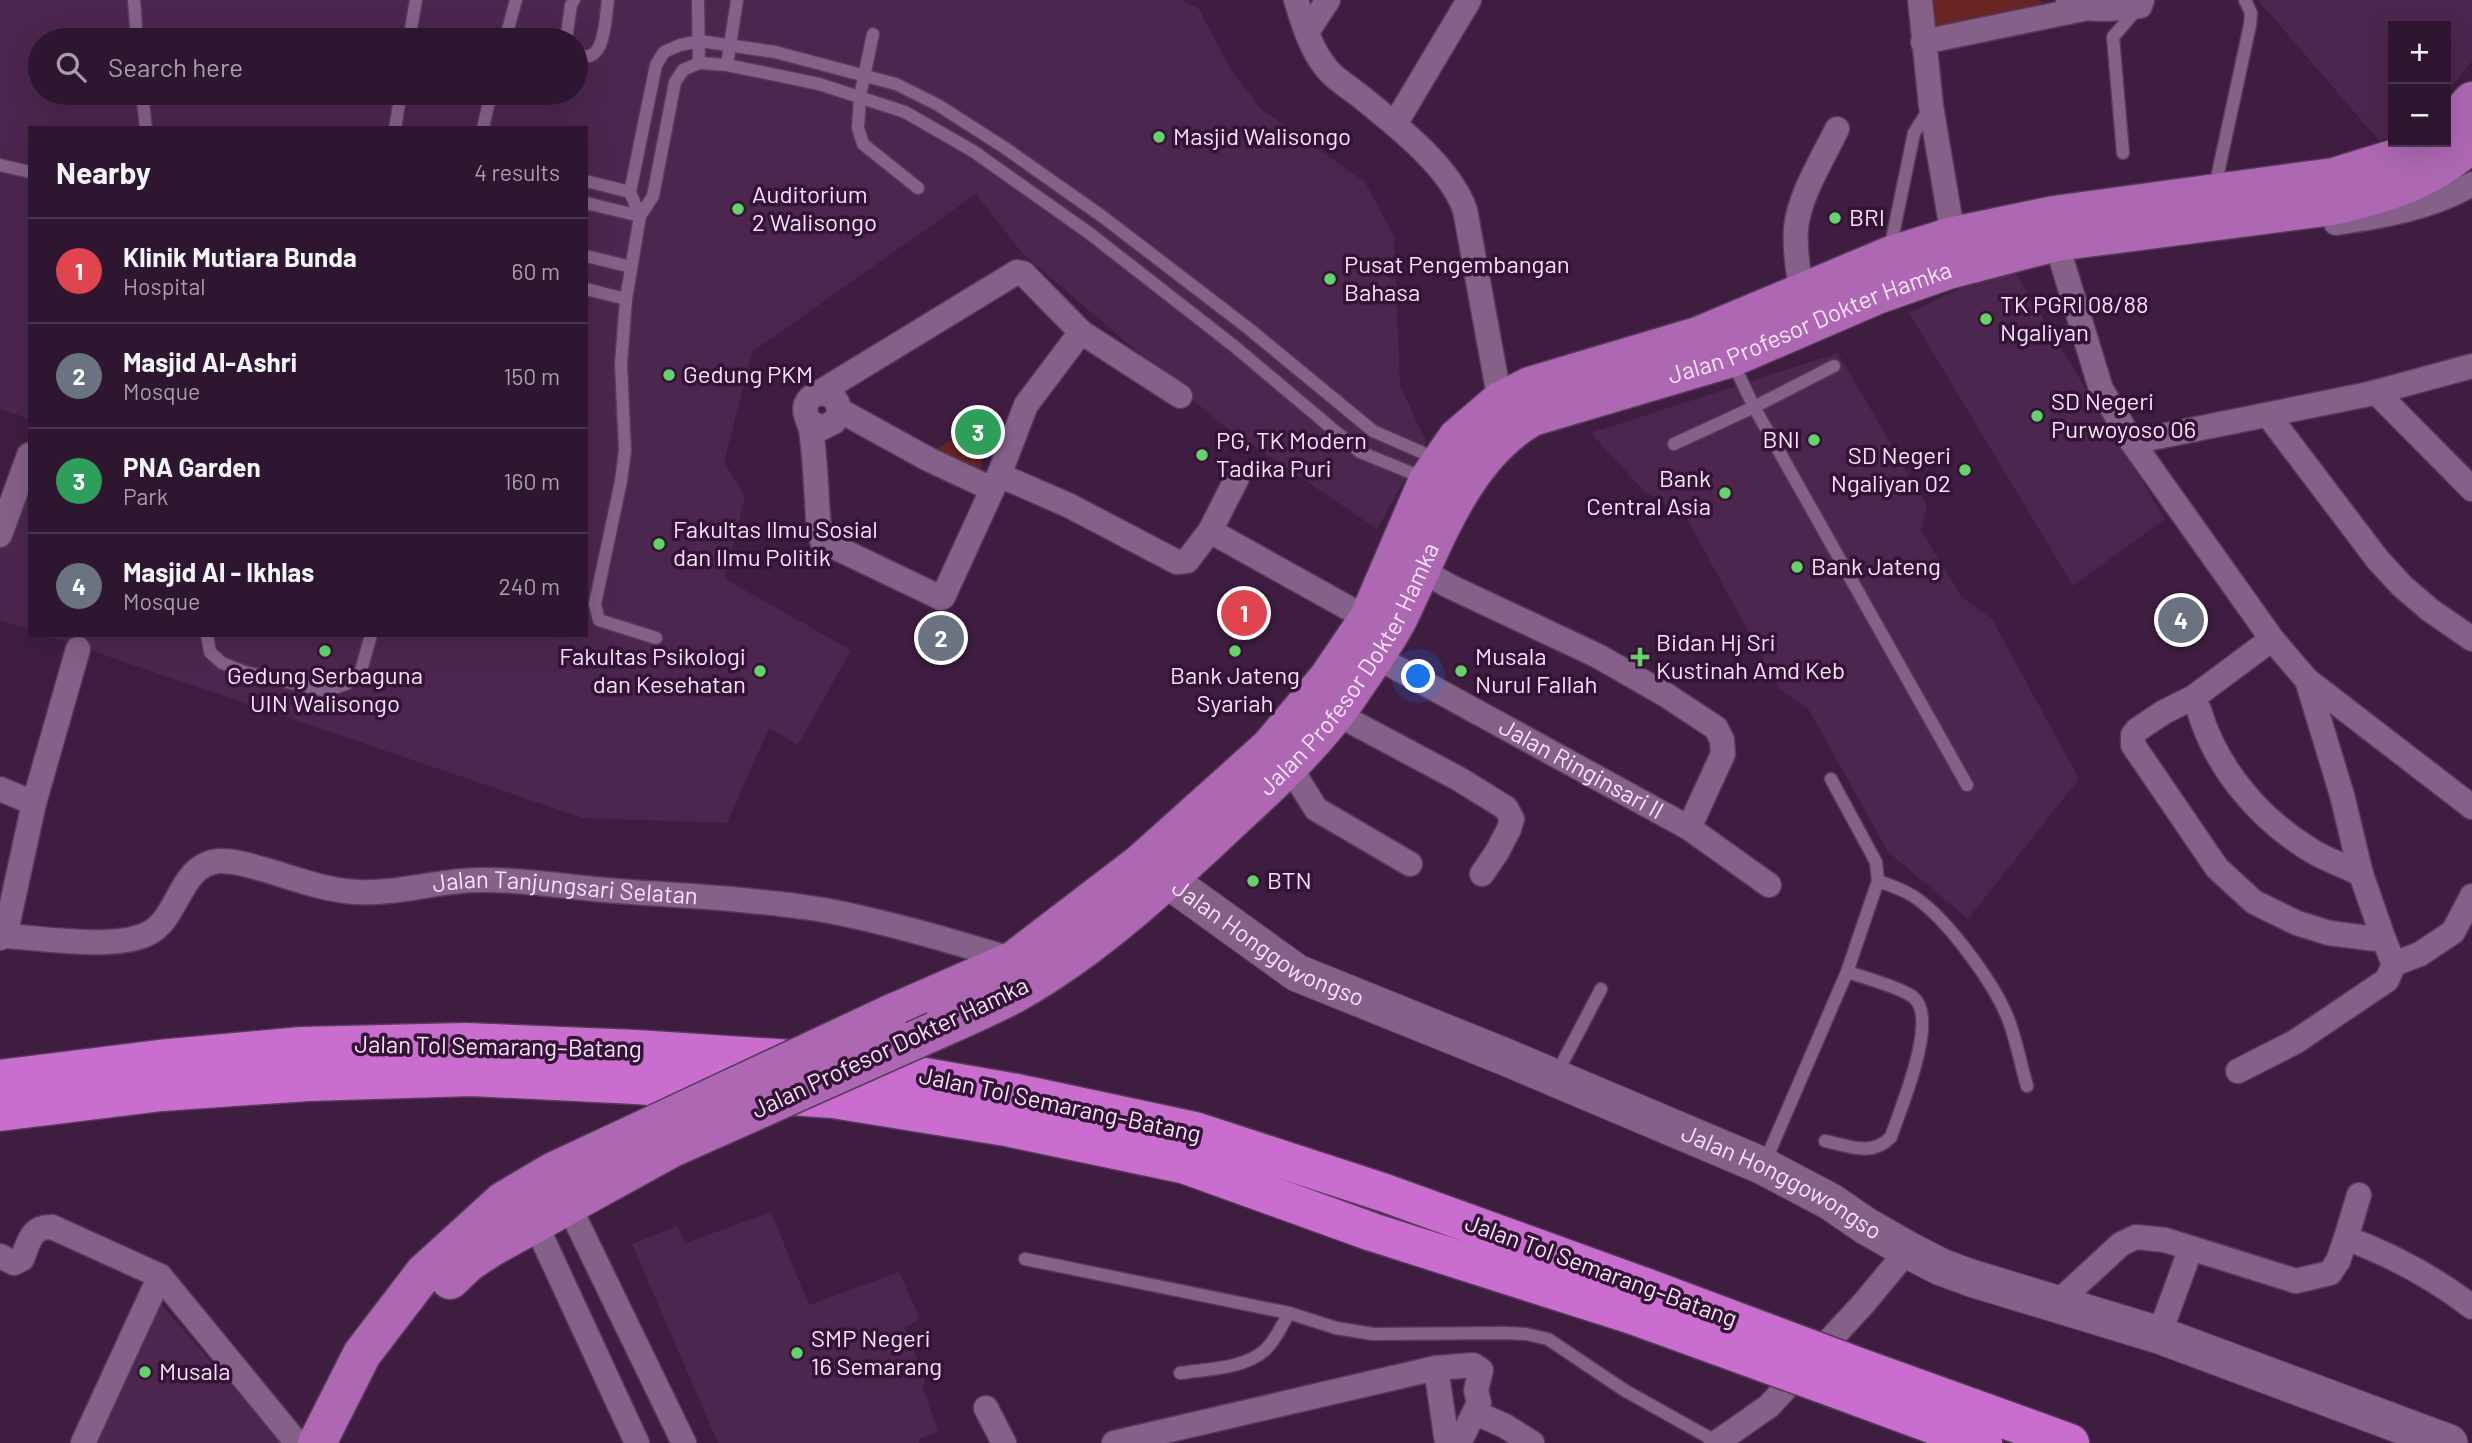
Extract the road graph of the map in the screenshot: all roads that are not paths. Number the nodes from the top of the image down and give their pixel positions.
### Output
1 (134, 0) edge
2 (416, 0) edge
3 (516, 0) edge
4 (574, 0) edge
5 (608, 0) edge
6 (698, 0) edge
7 (737, 0) edge
8 (1296, 0) edge
9 (1328, 0) edge
10 (1469, 0) edge
11 (1920, 0) edge
12 (2245, 0) edge
13 (2141, 3) edge
14 (2084, 6) edge
15 (136, 28) edge
16 (412, 28) edge
17 (508, 28) edge
18 (568, 28) edge
19 (1307, 33) junction
20 (873, 34) dead end
21 (2113, 37) junction
22 (700, 41) junction
23 (1923, 42) junction
24 (732, 45) junction
25 (588, 55) edge
26 (699, 63) junction
27 (727, 65) junction
28 (865, 76) junction
29 (914, 92) junction
30 (860, 96) junction
31 (2472, 101) edge
32 (143, 105) edge
33 (399, 105) edge
34 (488, 105) edge
35 (1931, 106) junction
36 (905, 112) junction
37 (1395, 124) junction
38 (2451, 125) edge
39 (146, 126) edge
40 (396, 126) edge
41 (483, 126) edge
42 (1837, 129) dead end
43 (2472, 142) edge
44 (2421, 147) edge
45 (2123, 153) dead end
46 (0, 165) edge
47 (28, 172) edge
48 (588, 182) edge
49 (2472, 184) edge
50 (918, 188) dead end
51 (630, 192) junction
52 (2214, 192) junction
53 (588, 203) edge
54 (640, 215) junction
55 (1103, 217) junction
56 (1089, 233) junction
57 (1953, 236) junction
58 (2057, 239) junction
59 (588, 256) edge
60 (631, 267) junction
61 (1876, 273) junction
62 (588, 290) edge
63 (1801, 293) junction
64 (626, 299) junction
65 (1248, 328) junction
66 (1081, 332) junction
67 (1234, 346) junction
68 (1731, 358) junction
69 (1834, 366) dead end
70 (2472, 366) edge
71 (1301, 372) junction
72 (1285, 390) junction
73 (2376, 392) junction
74 (817, 394) junction
75 (1180, 396) dead end
76 (1500, 401) junction
77 (1754, 407) junction
78 (839, 410) junction
79 (2268, 415) junction
80 (810, 422) junction
81 (1373, 431) junction
82 (2132, 442) junction
83 (1674, 444) dead end
84 (1360, 452) junction
85 (28, 459) edge
86 (1450, 477) junction
87 (1237, 478) dead end
88 (996, 482) junction
89 (2472, 489) edge
90 (1210, 531) junction
91 (0, 535) edge
92 (1421, 570) junction
93 (207, 637) edge
94 (370, 637) edge
95 (656, 638) dead end
96 (2272, 639) junction
97 (2472, 639) edge
98 (1365, 640) junction
99 (78, 649) dead end
100 (2307, 681) junction
101 (1323, 706) junction
102 (2199, 710) dead end
103 (1290, 767) junction
104 (1831, 779) dead end
105 (1967, 785) dead end
106 (0, 789) edge
107 (34, 803) junction
108 (2472, 807) edge
109 (1689, 828) junction
110 (1410, 864) dead end
111 (1155, 872) junction
112 (1482, 874) dead end
113 (2361, 874) junction
114 (1878, 881) junction
115 (1769, 885) dead end
116 (2472, 896) edge
117 (2, 937) edge
118 (2384, 940) junction
119 (1014, 960) junction
120 (2394, 964) junction
121 (1847, 971) junction
122 (1601, 989) dead end
123 (2238, 1071) dead end
124 (1555, 1078) junction
125 (0, 1079) edge
126 (2027, 1086) dead end
127 (0, 1112) edge
128 (663, 1136) junction
129 (1825, 1141) dead end
130 (1763, 1166) junction
131 (2359, 1195) dead end
132 (544, 1198) junction
133 (2346, 1238) junction
134 (2191, 1248) junction
135 (1908, 1250) junction
136 (0, 1256) edge
137 (1025, 1259) dead end
138 (160, 1276) junction
139 (2468, 1295) edge
140 (1638, 1301) junction
141 (2056, 1304) junction
142 (1289, 1312) junction
143 (2158, 1335) junction
144 (1436, 1368) junction
145 (1180, 1373) dead end
146 (1845, 1377) junction
147 (986, 1408) dead end
148 (1476, 1413) junction
149 (83, 1443) edge
150 (298, 1443) edge
151 (317, 1443) edge
152 (343, 1443) edge
153 (637, 1443) edge
154 (684, 1443) edge
155 (1004, 1443) edge
156 (1114, 1443) edge
157 (1447, 1443) edge
158 (1459, 1443) edge
159 (1532, 1443) edge
160 (1716, 1443) edge
161 (1983, 1443) edge
162 (2070, 1443) edge
163 (2449, 1443) edge

1 - 15 lane
2 - 16 lane
3 - 17 lane
4 - 18 lane
5 - 25 lane
6 - 22 lane
7 - 24 lane
8 - 19 street
9 - 19 street
10 - 37 street
11 - 23 street
12 - 52 lane
13 - 14 street
13 - 21 lane
14 - 21 lane
14 - 23 street
19 - 37 street
20 - 28 lane
21 - 45 lane
22 - 24 lane
22 - 26 lane
22 - 51 lane
23 - 35 street
24 - 27 lane
24 - 28 lane
26 - 27 lane
26 - 54 lane
27 - 30 lane
28 - 29 lane
28 - 30 lane
29 - 36 lane
29 - 55 lane
30 - 36 lane
30 - 50 lane
31 - 38 main road
32 - 39 lane
33 - 40 lane
34 - 41 lane
35 - 57 street
35 - 61 lane
36 - 56 lane
37 - 76 street
42 - 63 street
43 - 58 main road, Jalan Profesor Dokter Hamka
44 - 52 main road, Jalan Profesor Dokter Hamka
46 - 47 lane
48 - 51 lane
49 - 58 street
51 - 54 lane
52 - 58 main road, Jalan Profesor Dokter Hamka
53 - 54 lane
54 - 60 lane
55 - 56 lane
55 - 65 lane
56 - 67 lane
57 - 58 main road, Jalan Profesor Dokter Hamka
57 - 61 main road, Jalan Profesor Dokter Hamka
58 - 61 main road, Jalan Profesor Dokter Hamka
58 - 82 street
59 - 60 lane
60 - 64 lane
61 - 63 main road, Jalan Profesor Dokter Hamka
61 - 68 main road, Jalan Profesor Dokter Hamka
62 - 64 lane
63 - 76 main road, Jalan Profesor Dokter Hamka
64 - 95 lane
65 - 67 lane
65 - 71 lane
66 - 74 street
66 - 75 street
66 - 88 street
67 - 72 lane
68 - 77 lane
68 - 86 main road, Jalan Profesor Dokter Hamka
69 - 77 lane
70 - 73 street
71 - 72 lane
71 - 81 lane
72 - 84 lane
73 - 79 street
73 - 89 street
74 - 78 street
74 - 80 street
76 - 86 main road, Jalan Profesor Dokter Hamka
77 - 83 lane
77 - 105 lane
78 - 80 street
78 - 88 street
79 - 82 street
79 - 97 street
80 - 88 street
81 - 84 lane
81 - 86 lane
82 - 96 street
84 - 86 lane
85 - 91 street
86 - 92 main road, Jalan Profesor Dokter Hamka
86 - 98 main road, Jalan Profesor Dokter Hamka
87 - 90 street
88 - 90 street
90 - 98 street, Jalan Ringinsari II
92 - 98 main road, Jalan Profesor Dokter Hamka
92 - 109 street
93 - 94 lane
96 - 100 street
96 - 118 street
98 - 101 main road, Jalan Profesor Dokter Hamka
98 - 109 street, Jalan Ringinsari II
99 - 107 street
100 - 108 street
100 - 113 street
101 - 103 main road, Jalan Profesor Dokter Hamka
101 - 111 main road, Jalan Profesor Dokter Hamka
101 - 112 street
102 - 113 street
103 - 110 street
103 - 111 main road, Jalan Profesor Dokter Hamka
104 - 114 lane
106 - 107 street
107 - 117 street
109 - 115 street, Jalan Ringinsari II
111 - 119 main road, Jalan Profesor Dokter Hamka
111 - 124 street, Jalan Honggowongso
111 - 128 main road, Jalan Profesor Dokter Hamka, bridge
113 - 118 street
114 - 121 lane
114 - 126 lane
116 - 120 street
117 - 119 street, Jalan Tanjungsari Selatan
118 - 120 street
119 - 128 main road, Jalan Profesor Dokter Hamka, bridge
120 - 123 street
121 - 129 lane
121 - 130 lane
122 - 124 lane
124 - 130 street, Jalan Honggowongso
125 - 140 highway, Jalan Tol Semarang–Batang
127 - 140 highway, Jalan Tol Semarang–Batang
128 - 132 main road, Jalan Profesor Dokter Hamka
130 - 135 street, Jalan Honggowongso
131 - 133 street
132 - 151 main road, Jalan Profesor Dokter Hamka
132 - 152 main road, Jalan Profesor Dokter Hamka
132 - 153 street
132 - 154 street
133 - 134 street
133 - 139 street
134 - 141 street
134 - 143 street
135 - 141 street, Jalan Honggowongso
135 - 160 street
136 - 138 street
137 - 142 lane
138 - 149 street
138 - 150 street
140 - 146 highway, Jalan Tol Semarang–Batang, bridge
141 - 143 street, Jalan Honggowongso
142 - 145 lane
142 - 160 lane
143 - 163 street, Jalan Honggowongso
144 - 148 street
144 - 156 street
144 - 157 street
146 - 161 highway, Jalan Tol Semarang–Batang
146 - 162 highway, Jalan Tol Semarang–Batang
147 - 155 street
148 - 158 street
148 - 159 street

